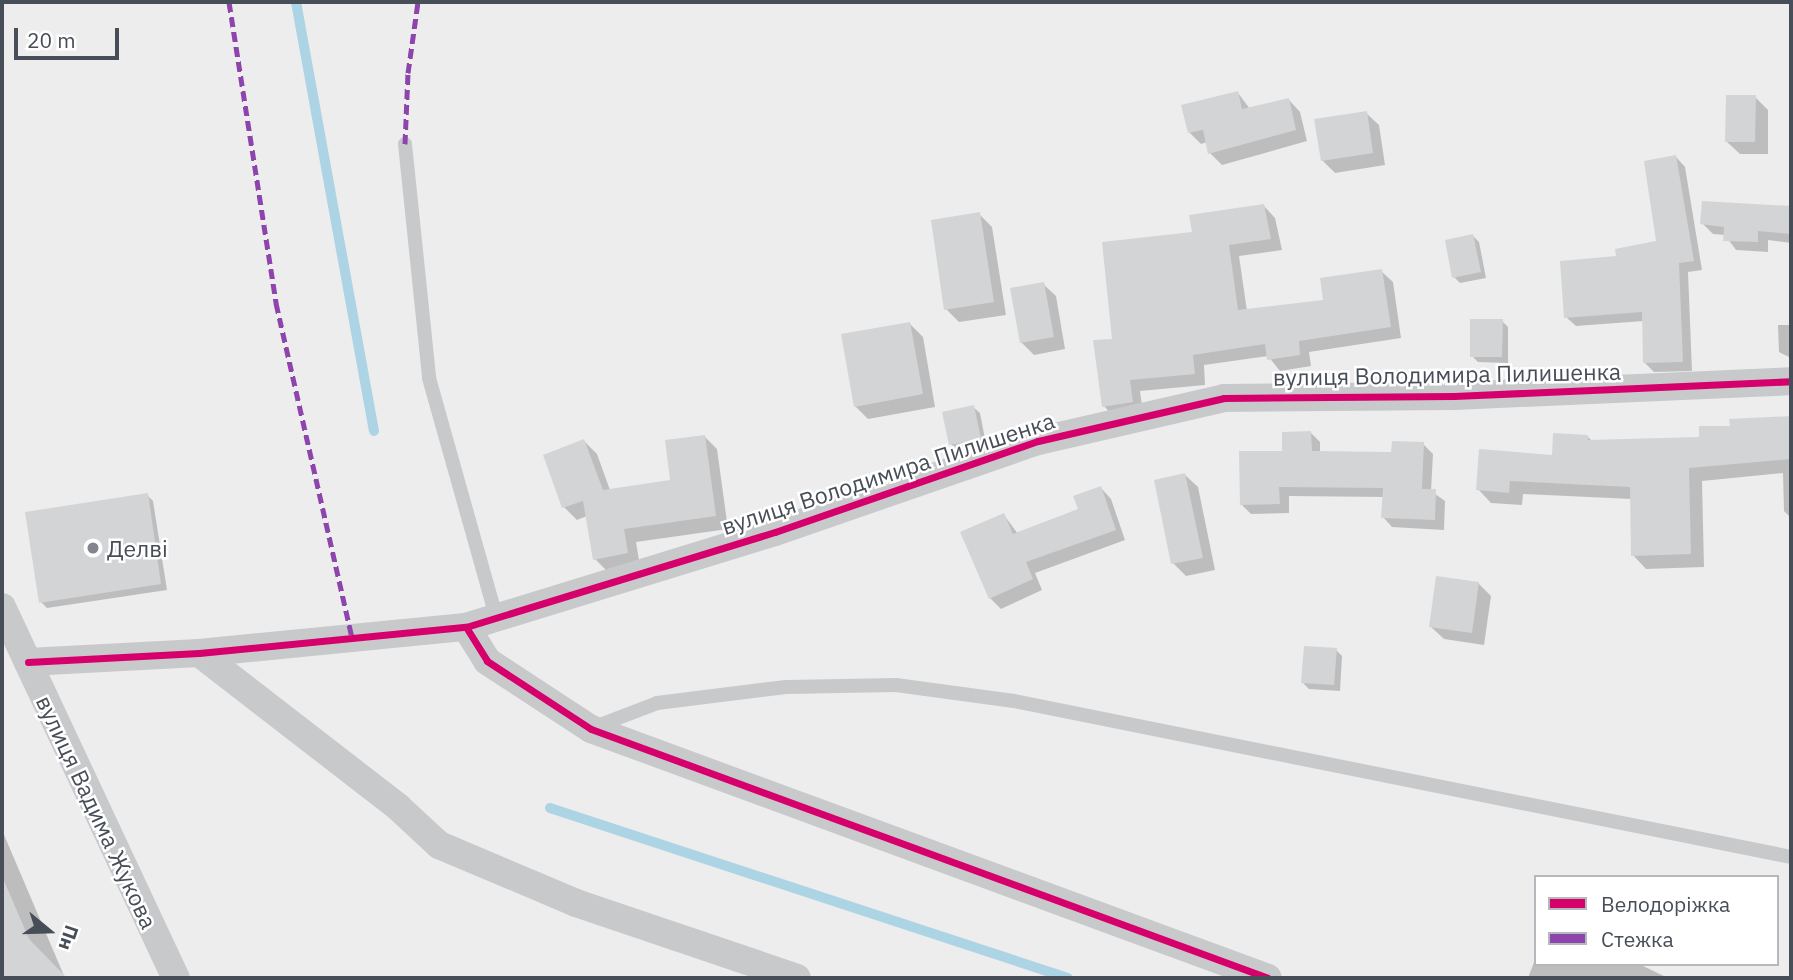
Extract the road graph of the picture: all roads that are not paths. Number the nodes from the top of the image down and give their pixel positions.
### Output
1 (405, 144) dead end
2 (1791, 381) edge
3 (2, 607) edge
4 (496, 617) junction
5 (466, 627) junction
6 (199, 653) junction
7 (28, 662) junction
8 (591, 729) junction
9 (1791, 858) edge
10 (176, 978) edge
11 (797, 978) edge
12 (1268, 978) edge

1 - 4 lane
2 - 4 street, вулиця Володимира Пилишенка
3 - 7 street, вулиця Вадима Жукова
4 - 5 street, вулиця Володимира Пилишенка
5 - 6 street, вулиця Володимира Пилишенка
5 - 8 street
6 - 7 street, вулиця Володимира Пилишенка
6 - 11 street
7 - 10 street, вулиця Вадима Жукова
8 - 9 lane
8 - 12 street

